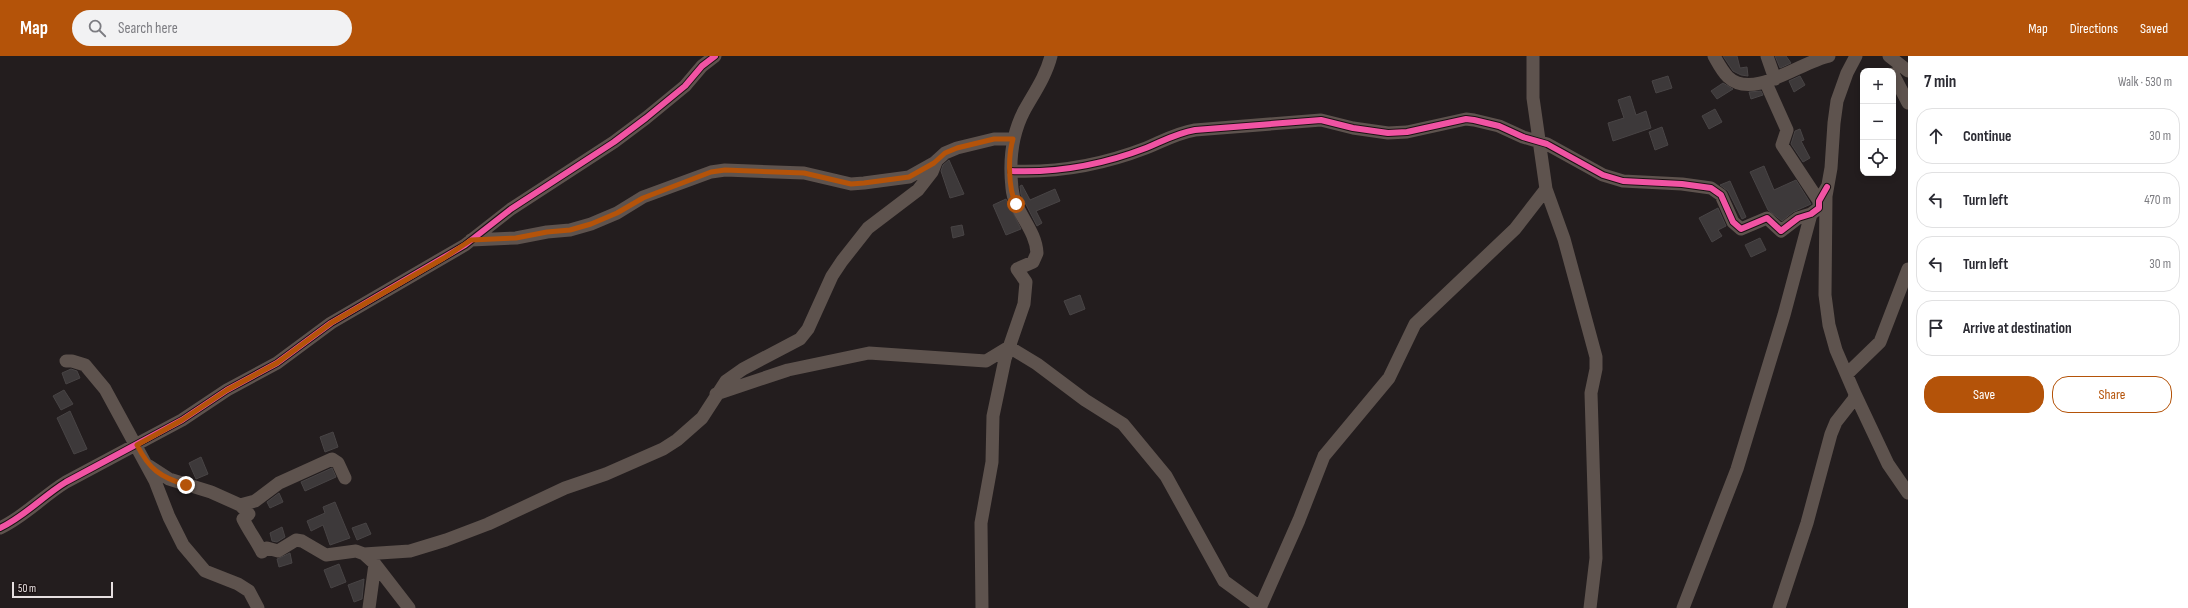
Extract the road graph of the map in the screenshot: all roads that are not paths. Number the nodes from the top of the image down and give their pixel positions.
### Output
1 (715, 56) edge
2 (1051, 56) edge
3 (1534, 56) edge
4 (1714, 56) edge
5 (1767, 56) edge
6 (1829, 56) edge
7 (1856, 56) edge
8 (1885, 56) edge
9 (1889, 56) edge
10 (1890, 68) edge
11 (1908, 71) edge
12 (1896, 80) edge
13 (1771, 81) junction
14 (1908, 103) edge
15 (1013, 139) junction
16 (1538, 141) junction
17 (936, 162) junction
18 (1011, 171) junction
19 (1828, 187) junction
20 (1546, 189) junction
21 (1819, 201) junction
22 (1812, 214) junction
23 (471, 240) junction
24 (1908, 269) edge
25 (1009, 347) junction
26 (66, 361) dead end
27 (1847, 374) junction
28 (716, 394) junction
29 (1855, 394) junction
30 (137, 445) junction
31 (145, 462) junction
32 (345, 478) dead end
33 (1908, 493) edge
34 (240, 504) junction
35 (0, 528) edge
36 (364, 554) junction
37 (374, 564) junction
38 (258, 608) edge
39 (369, 608) edge
40 (409, 608) edge
41 (982, 608) edge
42 (1260, 608) edge
43 (1590, 608) edge
44 (1683, 608) edge
45 (1779, 608) edge

1 - 23 street
2 - 15 street
3 - 16 street
4 - 13 street
5 - 13 street
6 - 13 street
7 - 19 street
8 - 10 street
9 - 11 street
12 - 14 street
13 - 21 street
15 - 17 street
15 - 18 street
16 - 18 street
16 - 20 street
16 - 22 street
17 - 23 street
17 - 28 street
18 - 25 street
19 - 21 street
19 - 27 street
20 - 42 street
20 - 43 street
21 - 22 street
22 - 44 street
23 - 30 street
24 - 27 street
25 - 28 street
25 - 41 street
25 - 42 street
26 - 30 street
27 - 29 street
28 - 36 street
29 - 33 street
29 - 45 street
30 - 31 street
30 - 35 street
31 - 34 street
31 - 38 street
32 - 34 street
34 - 36 street
36 - 37 street
37 - 39 street
37 - 40 street

